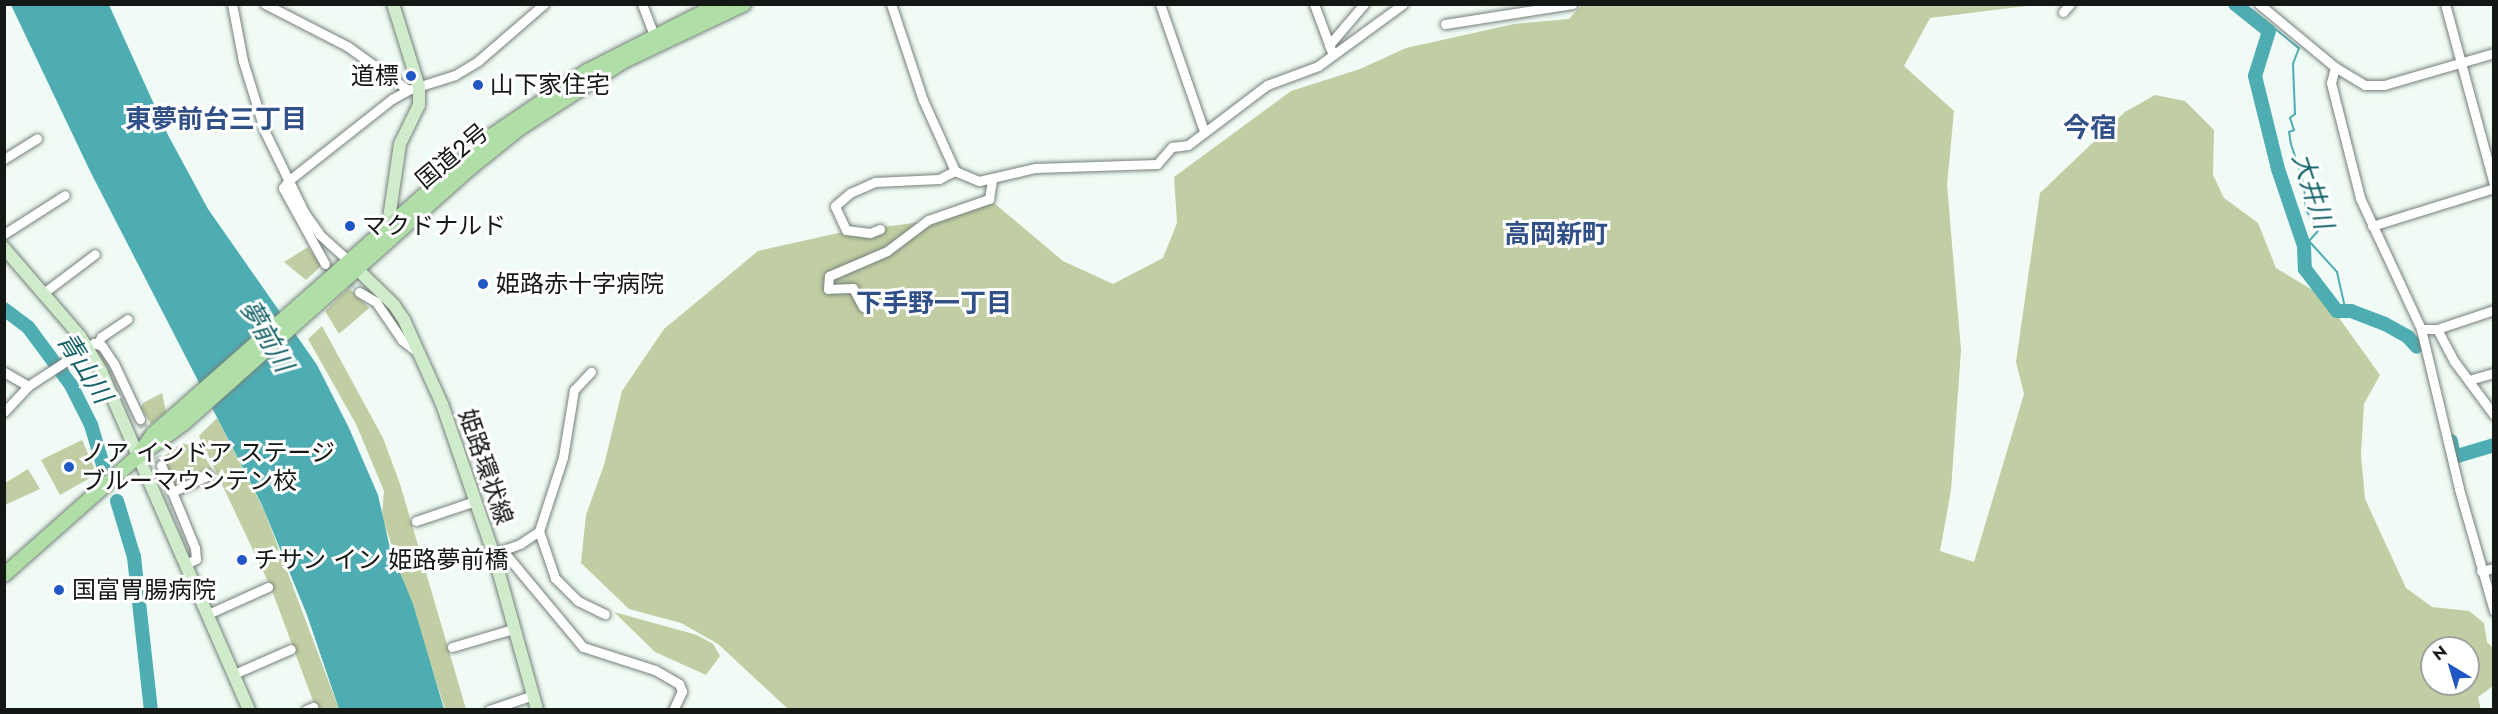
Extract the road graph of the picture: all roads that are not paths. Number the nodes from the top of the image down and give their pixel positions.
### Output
1 (232, 4) edge
2 (266, 4) edge
3 (393, 4) edge
4 (544, 4) edge
5 (642, 4) edge
6 (719, 4) edge
7 (744, 4) edge
8 (891, 4) edge
9 (1160, 4) edge
10 (1314, 4) edge
11 (1364, 4) edge
12 (1403, 4) edge
13 (1572, 4) edge
14 (2259, 4) edge
15 (2445, 4) edge
16 (1445, 24) dead end
17 (654, 35) junction
18 (1329, 45) junction
19 (2493, 53) edge
20 (1333, 55) junction
21 (2463, 62) junction
22 (2335, 67) junction
23 (413, 88) junction
24 (1204, 131) junction
25 (37, 138) dead end
26 (2489, 151) edge
27 (4, 159) edge
28 (955, 171) junction
29 (992, 179) junction
30 (288, 180) junction
31 (2493, 186) edge
32 (65, 195) dead end
33 (396, 220) junction
34 (2372, 226) junction
35 (880, 229) dead end
36 (4, 234) edge
37 (4, 248) edge
38 (95, 254) dead end
39 (325, 264) tunnel mouth
40 (353, 265) junction
41 (359, 292) tunnel mouth
42 (42, 294) junction
43 (863, 307) dead end
44 (2493, 310) edge
45 (128, 319) dead end
46 (2421, 329) junction
47 (2437, 329) junction
48 (93, 345) junction
49 (416, 351) junction
50 (4, 372) edge
51 (591, 372) dead end
52 (2493, 373) edge
53 (2469, 380) junction
54 (28, 386) junction
55 (4, 412) edge
56 (2493, 415) edge
57 (141, 419) tunnel mouth
58 (138, 456) junction
59 (161, 465) tunnel mouth
60 (209, 475) dead end
61 (172, 492) junction
62 (475, 501) junction
63 (416, 521) dead end
64 (539, 531) junction
65 (498, 552) junction
66 (186, 564) junction
67 (2493, 568) edge
68 (2481, 571) junction
69 (4, 575) edge
70 (268, 587) dead end
71 (2493, 606) edge
72 (208, 614) junction
73 (605, 614) dead end
74 (513, 629) junction
75 (452, 647) dead end
76 (291, 649) dead end
77 (234, 674) junction
78 (533, 695) junction
79 (249, 710) edge
80 (489, 710) edge
81 (537, 710) edge
82 (673, 710) edge

1 - 30 street
2 - 23 street
3 - 23 main road
4 - 23 street
5 - 17 street
6 - 17 highway, 国道2号
7 - 40 highway, 国道2号
8 - 28 street
9 - 24 street
10 - 18 street
11 - 18 street
12 - 20 street
13 - 16 street
14 - 22 street
15 - 21 street
17 - 33 highway, 国道2号
18 - 20 street
19 - 21 street
20 - 24 street
21 - 22 street
21 - 26 street
22 - 34 street
23 - 30 street
23 - 33 main road
24 - 29 street
25 - 27 street
26 - 31 street
28 - 29 street
28 - 35 street
29 - 43 street
30 - 39 street
30 - 40 street
31 - 34 street
32 - 36 street
33 - 40 highway, 国道2号
34 - 46 street
37 - 42 main road
38 - 42 street
40 - 49 main road, 姫路環状線
40 - 58 highway, 国道2号
41 - 49 street
42 - 48 main road
44 - 47 street
45 - 48 street
46 - 47 street
46 - 68 street
47 - 53 street
48 - 54 street
48 - 57 street
48 - 58 main road
49 - 62 main road, 姫路環状線
50 - 54 street
51 - 64 street
52 - 53 street
53 - 56 street
54 - 55 street
58 - 66 main road
58 - 69 highway, 国道2号
59 - 61 street
60 - 61 street
61 - 66 street
62 - 63 street
62 - 65 main road, 姫路環状線
64 - 65 street
64 - 73 street
65 - 74 main road, 姫路環状線
65 - 82 street
66 - 72 main road
67 - 68 street
68 - 71 street
70 - 72 street
72 - 77 main road
74 - 75 street
74 - 78 main road, 姫路環状線
76 - 77 street
77 - 79 main road
78 - 80 street
78 - 81 main road, 姫路環状線

